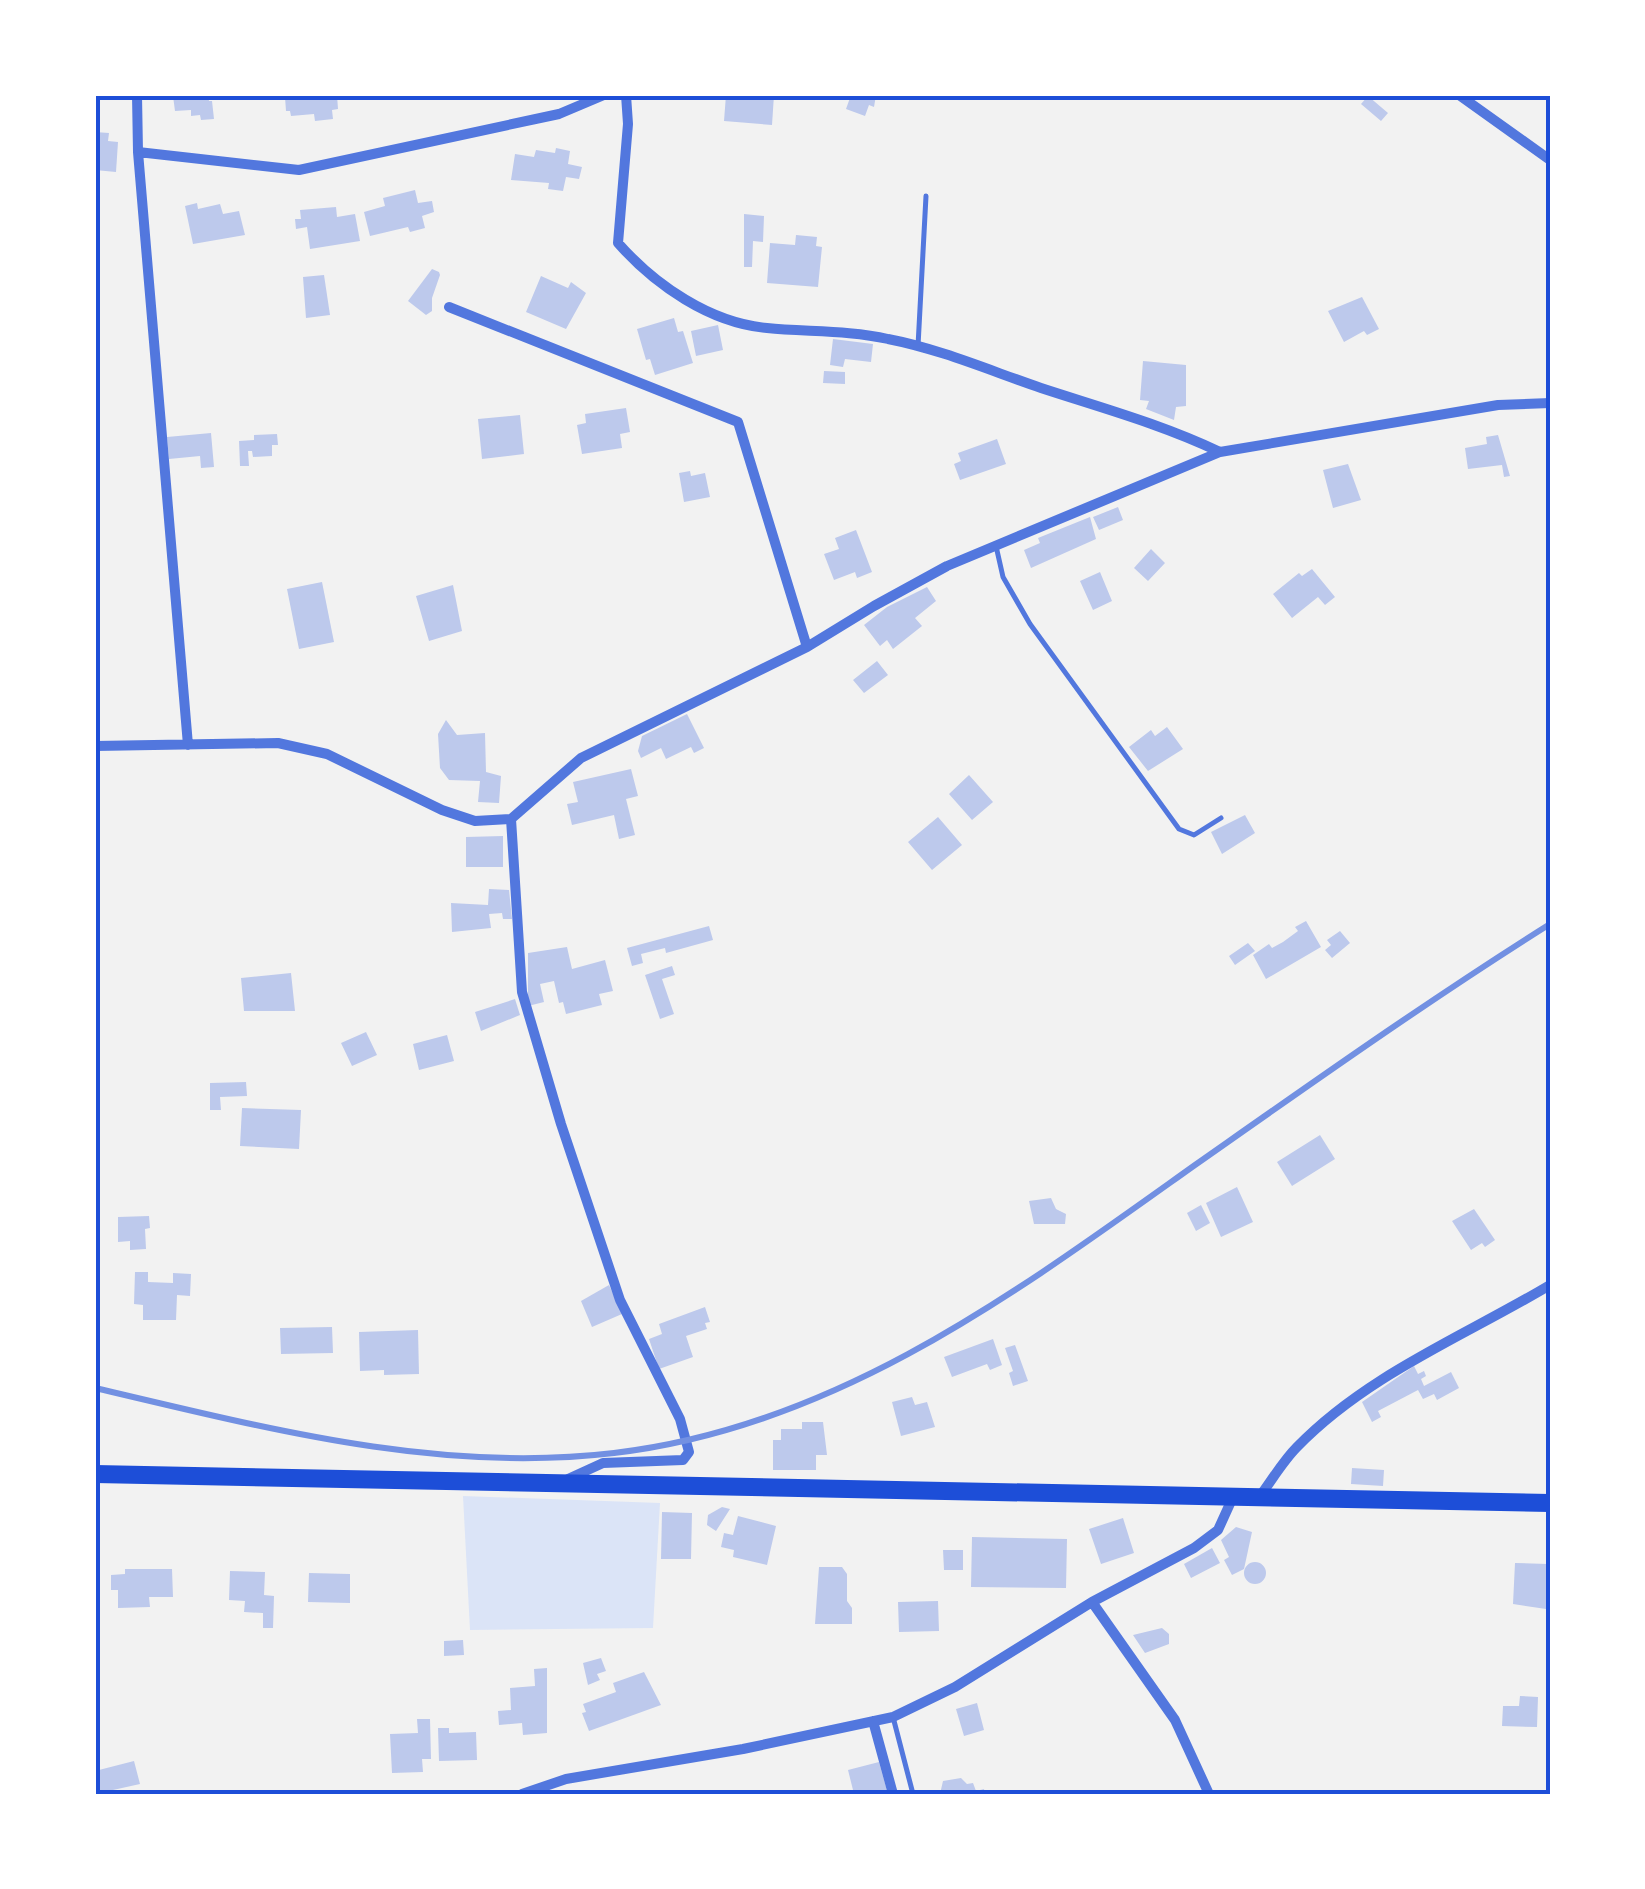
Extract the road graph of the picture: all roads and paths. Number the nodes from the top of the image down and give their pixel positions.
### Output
1 (137, 95) edge
2 (604, 95) edge
3 (626, 95) edge
4 (1459, 95) edge
5 (138, 152) junction
6 (1550, 160) edge
7 (926, 196) dead end
8 (448, 307) dead end
9 (918, 346) junction
10 (1550, 403) edge
11 (1220, 452) junction
12 (996, 546) junction
13 (807, 648) junction
14 (188, 745) junction
15 (95, 746) edge
16 (1221, 818) dead end
17 (512, 819) junction
18 (1550, 1286) edge
19 (95, 1474) edge
20 (562, 1482) junction
21 (1234, 1496) junction
22 (1259, 1497) junction
23 (1550, 1503) edge
24 (1092, 1602) junction
25 (893, 1718) junction
26 (873, 1722) junction
27 (522, 1794) edge
28 (892, 1794) edge
29 (913, 1794) edge
30 (1209, 1794) edge

1 - 5 street
2 - 5 street
3 - 9 street
4 - 6 street
5 - 14 street
7 - 9 lane
8 - 13 street
9 - 11 street
10 - 11 street
11 - 12 street
12 - 13 street
12 - 16 lane
13 - 17 street
14 - 15 street
14 - 17 street
17 - 20 street
18 - 22 street
19 - 20 main road
20 - 21 main road
21 - 22 main road
21 - 24 street
22 - 23 main road
24 - 25 street
24 - 30 street
25 - 26 street
25 - 29 lane
26 - 27 street
26 - 28 street

